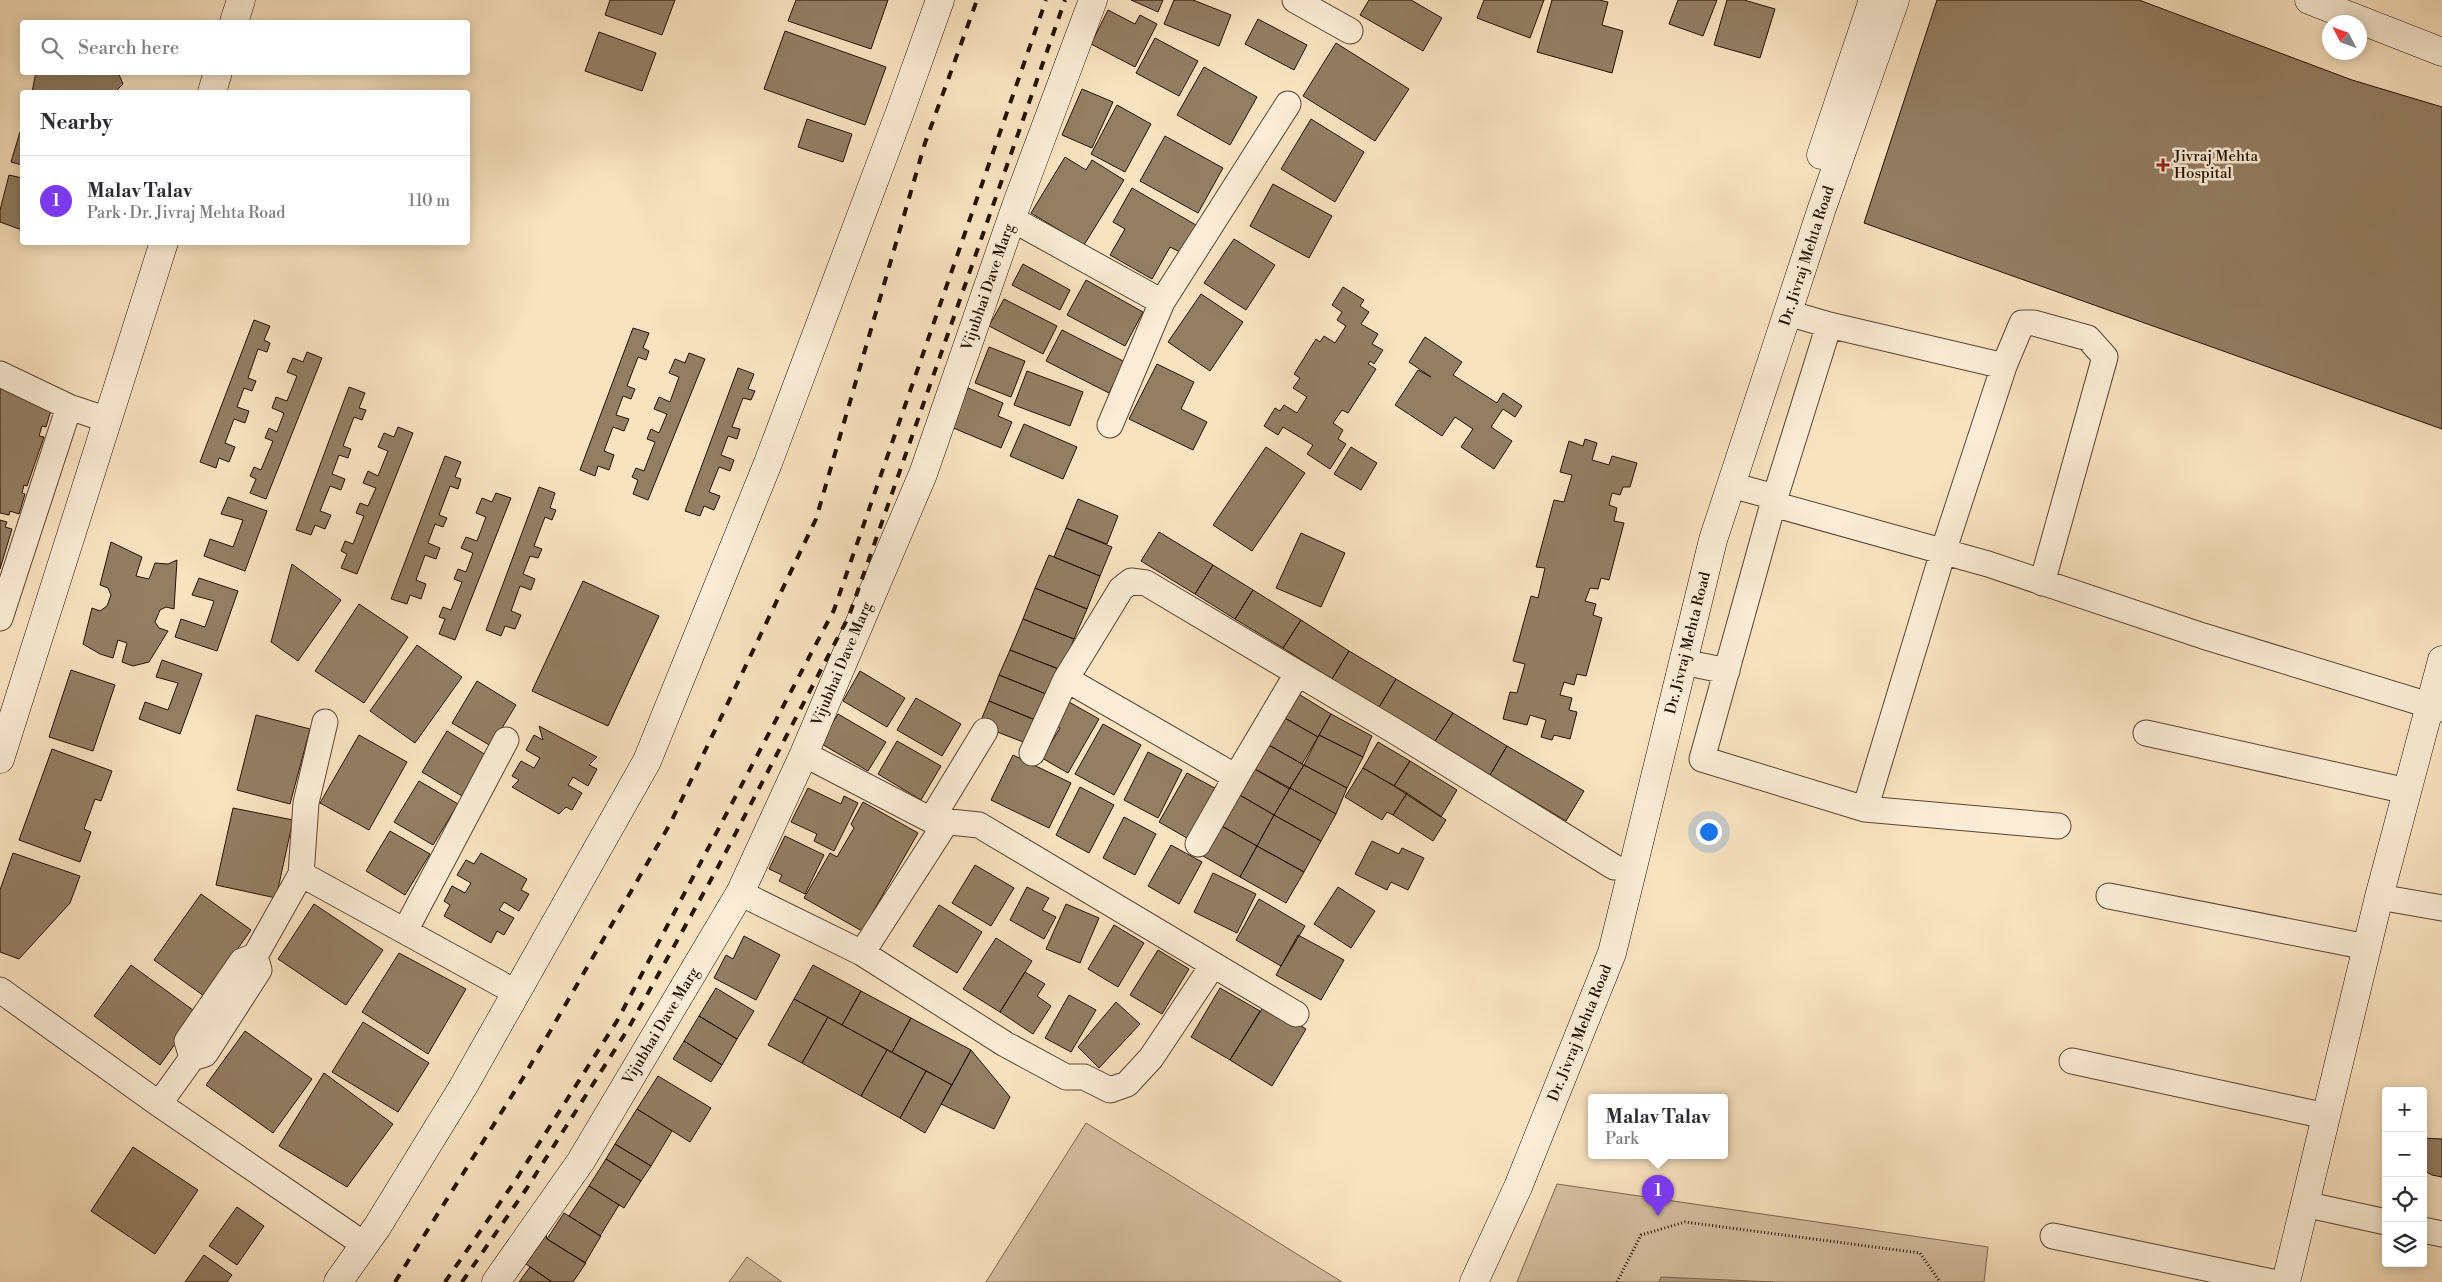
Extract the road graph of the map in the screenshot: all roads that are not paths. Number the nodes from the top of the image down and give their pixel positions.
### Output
1 (241, 0) edge
2 (940, 0) edge
3 (1093, 0) edge
4 (1295, 0) edge
5 (1873, 0) edge
6 (1895, 0) edge
7 (2309, 0) edge
8 (235, 20) edge
9 (1350, 30) dead end
10 (2442, 52) edge
11 (217, 75) edge
12 (213, 90) edge
13 (1288, 104) dead end
14 (1012, 219) junction
15 (163, 245) edge
16 (1162, 302) junction
17 (1788, 313) junction
18 (1829, 325) junction
19 (2004, 366) junction
20 (0, 374) edge
21 (70, 408) junction
22 (108, 420) junction
23 (1110, 425) dead end
24 (1731, 484) junction
25 (1774, 501) junction
26 (1943, 552) junction
27 (2042, 583) junction
28 (0, 618) edge
29 (2442, 660) edge
30 (1683, 662) junction
31 (1727, 671) junction
32 (1297, 674) junction
33 (1066, 679) junction
34 (2436, 707) edge
35 (325, 722) dead end
36 (985, 731) dead end
37 (2146, 733) dead end
38 (506, 740) dead end
39 (1032, 753) dead end
40 (804, 754) junction
41 (0, 759) edge
42 (1236, 777) junction
43 (2407, 790) junction
44 (1865, 808) junction
45 (939, 820) junction
46 (2058, 826) dead end
47 (1198, 844) dead end
48 (1614, 866) junction
49 (301, 874) junction
50 (740, 893) junction
51 (2109, 896) dead end
52 (2379, 897) junction
53 (2442, 908) edge
54 (405, 931) junction
55 (2367, 947) junction
56 (862, 952) junction
57 (1213, 965) junction
58 (0, 990) edge
59 (517, 993) junction
60 (1296, 1014) dead end
61 (2072, 1061) dead end
62 (159, 1104) junction
63 (2326, 1116) junction
64 (2304, 1204) junction
65 (2382, 1221) edge
66 (2427, 1231) edge
67 (2442, 1234) edge
68 (2053, 1236) dead end
69 (364, 1245) junction
70 (338, 1282) edge
71 (496, 1282) edge
72 (1458, 1282) edge
73 (1474, 1282) edge
74 (2272, 1282) edge
75 (2286, 1282) edge

1 - 8 street
2 - 59 street
3 - 14 street, Vijubhai Dave Marg
4 - 9 street
5 - 48 street
6 - 17 street, Dr. Jivraj Mehta Road
7 - 10 street
11 - 12 street
13 - 16 street
14 - 16 street
14 - 40 street, Vijubhai Dave Marg
15 - 22 street
16 - 23 street
17 - 18 street
17 - 24 street, Dr. Jivraj Mehta Road
18 - 19 street
18 - 25 street
19 - 26 street
19 - 27 street
20 - 21 street
21 - 22 street
21 - 28 street
22 - 41 street
24 - 25 street
24 - 30 street, Dr. Jivraj Mehta Road
25 - 26 street
25 - 31 street
26 - 27 street
26 - 44 street
27 - 34 street
29 - 34 street
30 - 31 street
30 - 73 street, Dr. Jivraj Mehta Road
31 - 44 street
32 - 33 street
32 - 42 street
32 - 48 street
33 - 39 street
33 - 42 street
34 - 43 street
35 - 49 street
36 - 45 street
37 - 43 street
38 - 54 street
40 - 45 street
40 - 50 street, Vijubhai Dave Marg
42 - 47 street
43 - 52 street
44 - 46 street
45 - 56 street
45 - 57 street
48 - 72 street
49 - 54 street
49 - 62 street
50 - 56 street
50 - 71 street, Vijubhai Dave Marg
51 - 55 street
52 - 53 street
52 - 55 street
54 - 59 street
55 - 63 street
56 - 57 street
57 - 60 street
58 - 62 street
59 - 69 street
61 - 63 street
62 - 69 street
63 - 64 street
64 - 65 street
64 - 75 street
66 - 67 street
68 - 74 street
69 - 70 street

